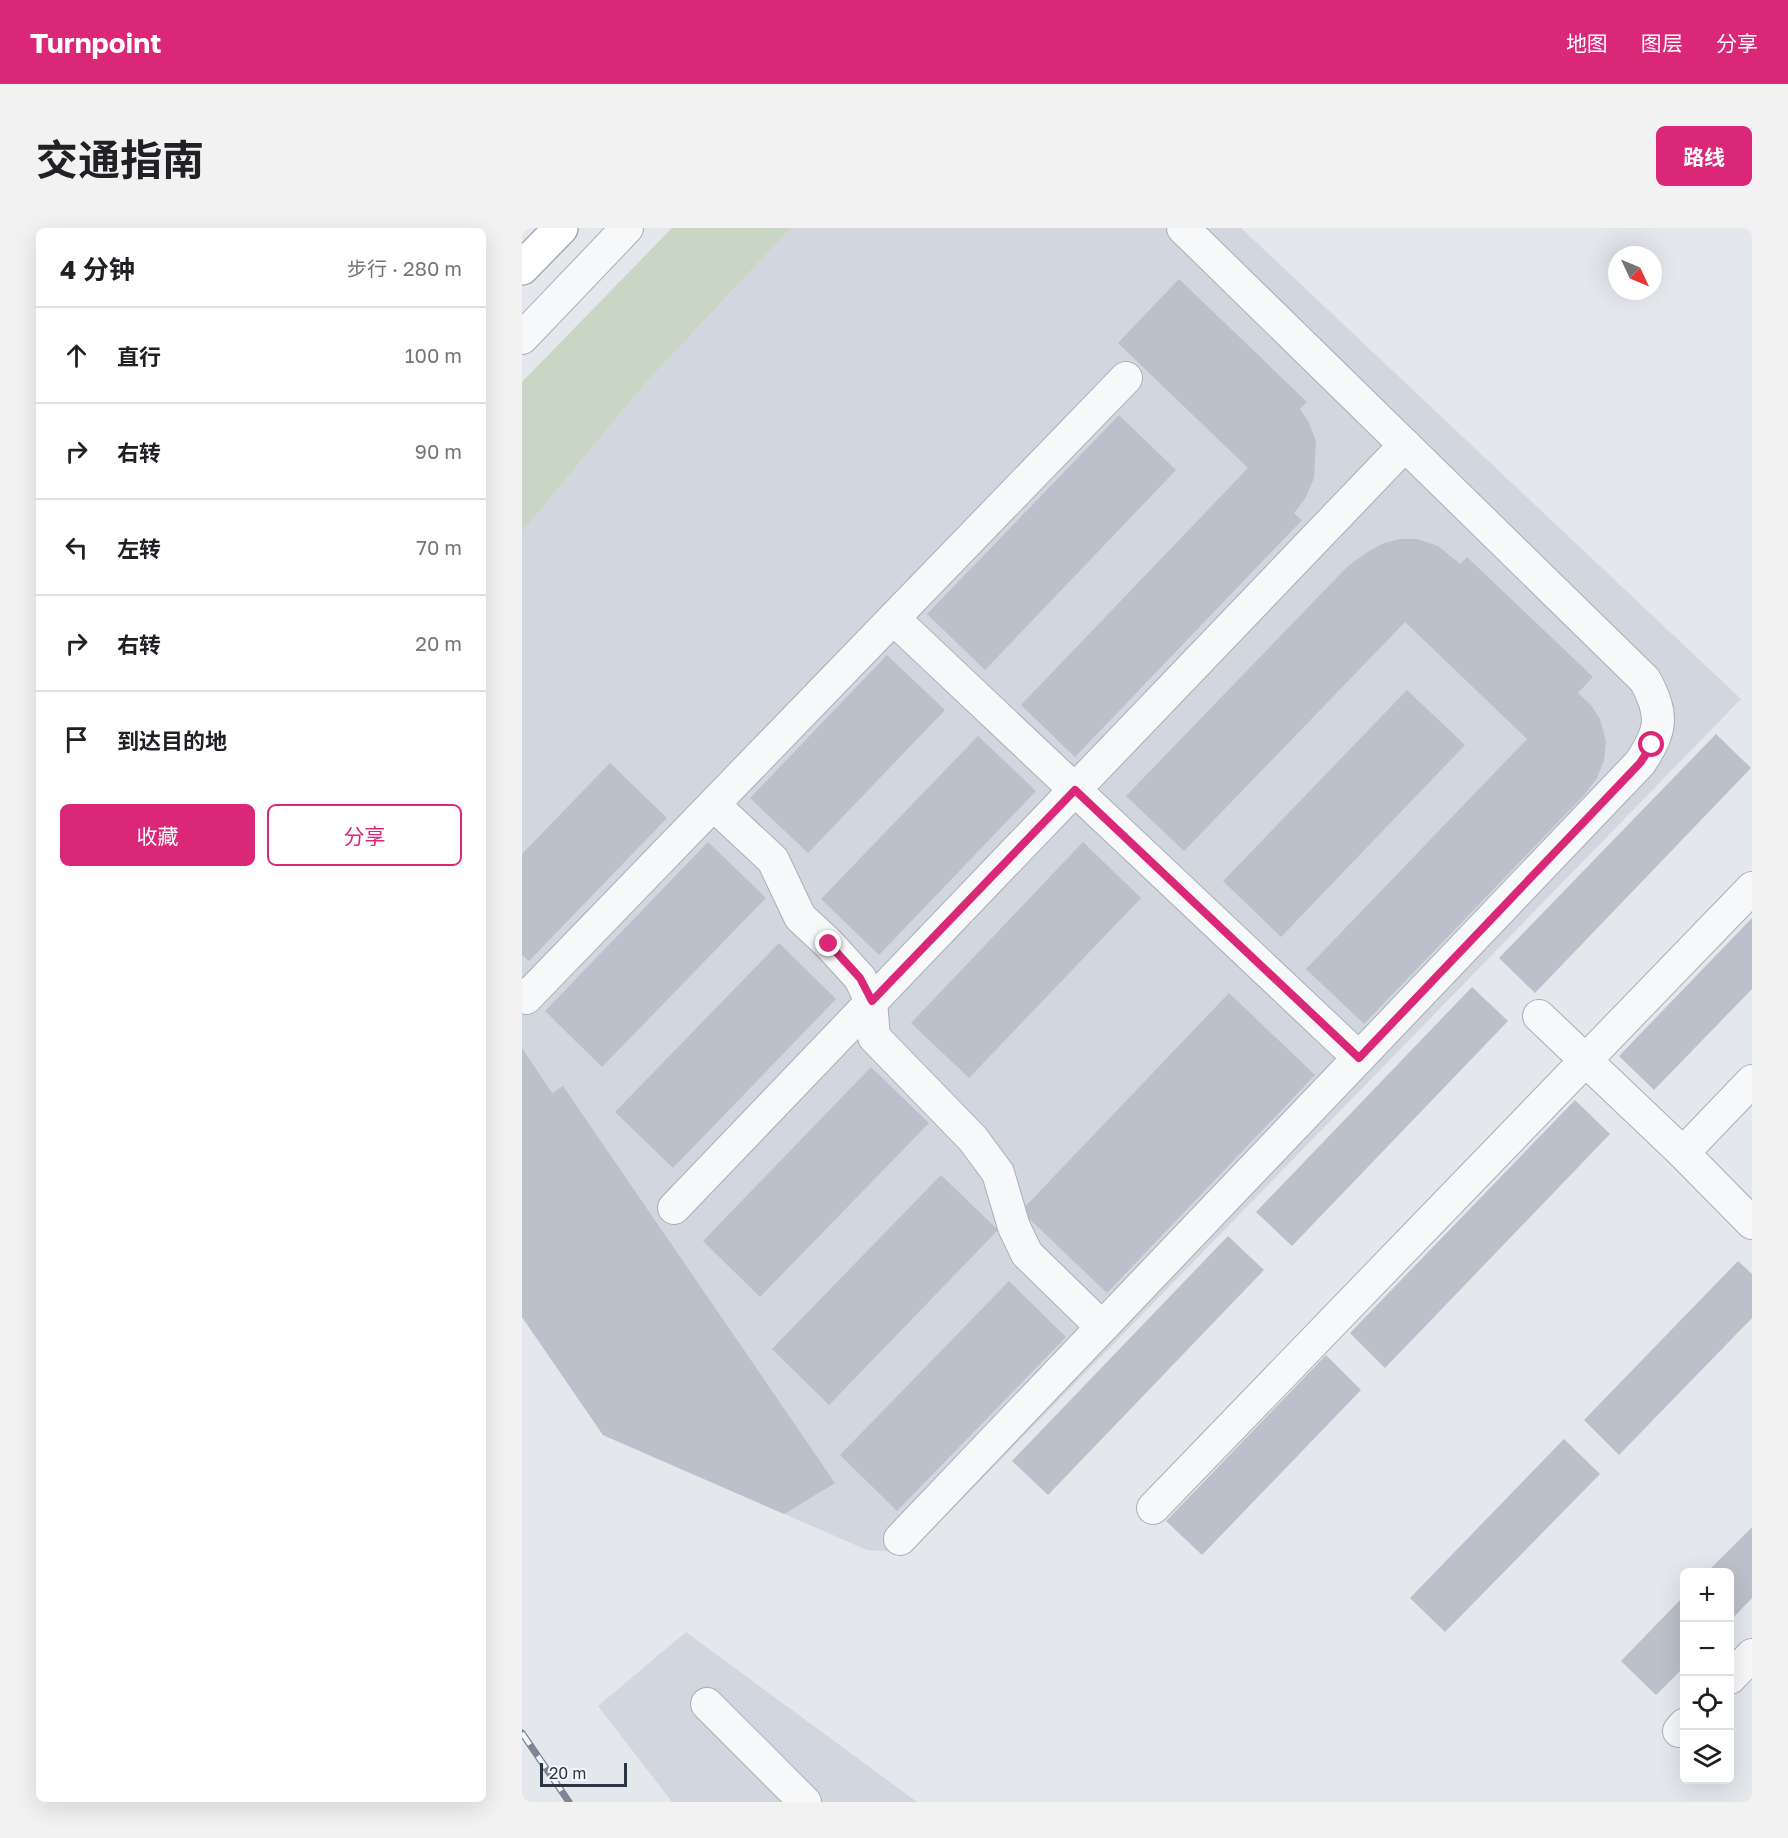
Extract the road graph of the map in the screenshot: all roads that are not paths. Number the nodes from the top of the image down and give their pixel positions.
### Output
1 (561, 228) edge
2 (627, 228) edge
3 (1183, 228) edge
4 (522, 268) edge
5 (522, 339) edge
6 (1126, 378) dead end
7 (1405, 445) junction
8 (894, 619) junction
9 (1075, 790) junction
10 (714, 805) junction
11 (1752, 888) edge
12 (526, 998) dead end
13 (872, 1001) junction
14 (1539, 1016) dead end
15 (1359, 1058) junction
16 (1586, 1061) junction
17 (1752, 1081) edge
18 (1683, 1153) junction
19 (674, 1208) dead end
20 (1752, 1223) edge
21 (1102, 1327) junction
22 (1153, 1508) dead end
23 (900, 1539) dead end
24 (1752, 1655) edge
25 (1732, 1676) edge
26 (707, 1704) dead end
27 (805, 1802) edge

1 - 4 main road
2 - 5 street
3 - 7 street
6 - 8 street
7 - 9 street
7 - 15 street
8 - 9 street
8 - 10 street
9 - 13 street
9 - 15 street
10 - 12 street
10 - 13 street
11 - 16 street
13 - 19 street
13 - 21 street
14 - 16 street
15 - 21 street
16 - 18 street
16 - 22 street
17 - 18 street
18 - 20 street
21 - 23 street
24 - 25 street
26 - 27 street

